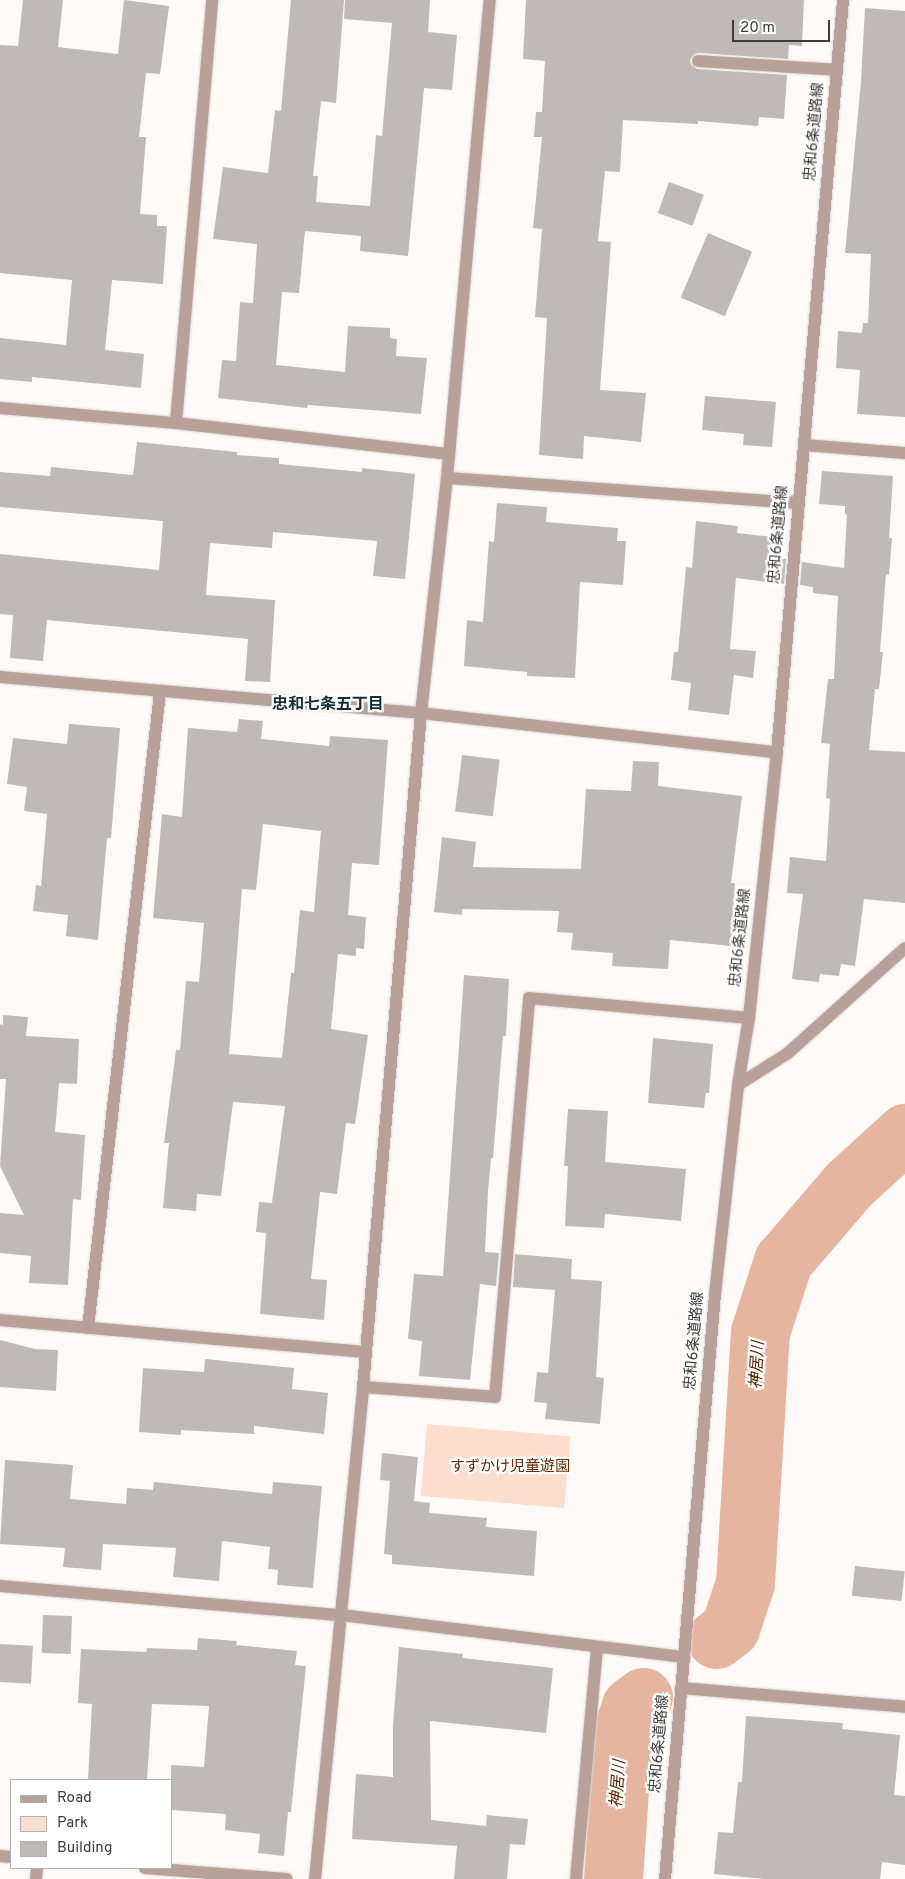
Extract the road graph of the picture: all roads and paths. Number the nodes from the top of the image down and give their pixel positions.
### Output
1 (212, 0) edge
2 (490, 0) edge
3 (843, 0) edge
4 (698, 61) dead end
5 (837, 70) junction
6 (0, 408) edge
7 (176, 423) junction
8 (804, 445) junction
9 (905, 453) edge
10 (450, 454) junction
11 (447, 478) junction
12 (798, 503) junction
13 (0, 677) edge
14 (160, 692) junction
15 (421, 713) junction
16 (776, 752) junction
17 (905, 948) edge
18 (749, 1018) junction
19 (738, 1086) junction
20 (0, 1320) edge
21 (88, 1328) junction
22 (365, 1352) junction
23 (363, 1387) junction
24 (0, 1586) edge
25 (341, 1615) junction
26 (597, 1647) junction
27 (684, 1657) junction
28 (681, 1688) junction
29 (905, 1708) edge
30 (159, 1869) edge
31 (287, 1879) edge
32 (315, 1879) edge
33 (576, 1879) edge
34 (664, 1879) edge

1 - 7 street
2 - 10 street
3 - 5 street, 忠和6条道路線
4 - 5 street
5 - 8 street, 忠和6条道路線
6 - 7 street
7 - 10 street
8 - 9 street
8 - 12 street, 忠和6条道路線
10 - 11 street
11 - 12 street
11 - 15 street
12 - 16 street, 忠和6条道路線
13 - 14 street
14 - 15 street
14 - 21 street
15 - 16 street
15 - 22 street
16 - 18 street, 忠和6条道路線
17 - 19 street
18 - 19 street, 忠和6条道路線
18 - 23 street
19 - 27 street, 忠和6条道路線
20 - 21 street
21 - 22 street
22 - 23 street
23 - 25 street
24 - 25 street
25 - 26 street
25 - 32 street
26 - 27 street
26 - 33 street
27 - 28 street, 忠和6条道路線
28 - 29 street
28 - 34 street, 忠和6条道路線
30 - 31 street

